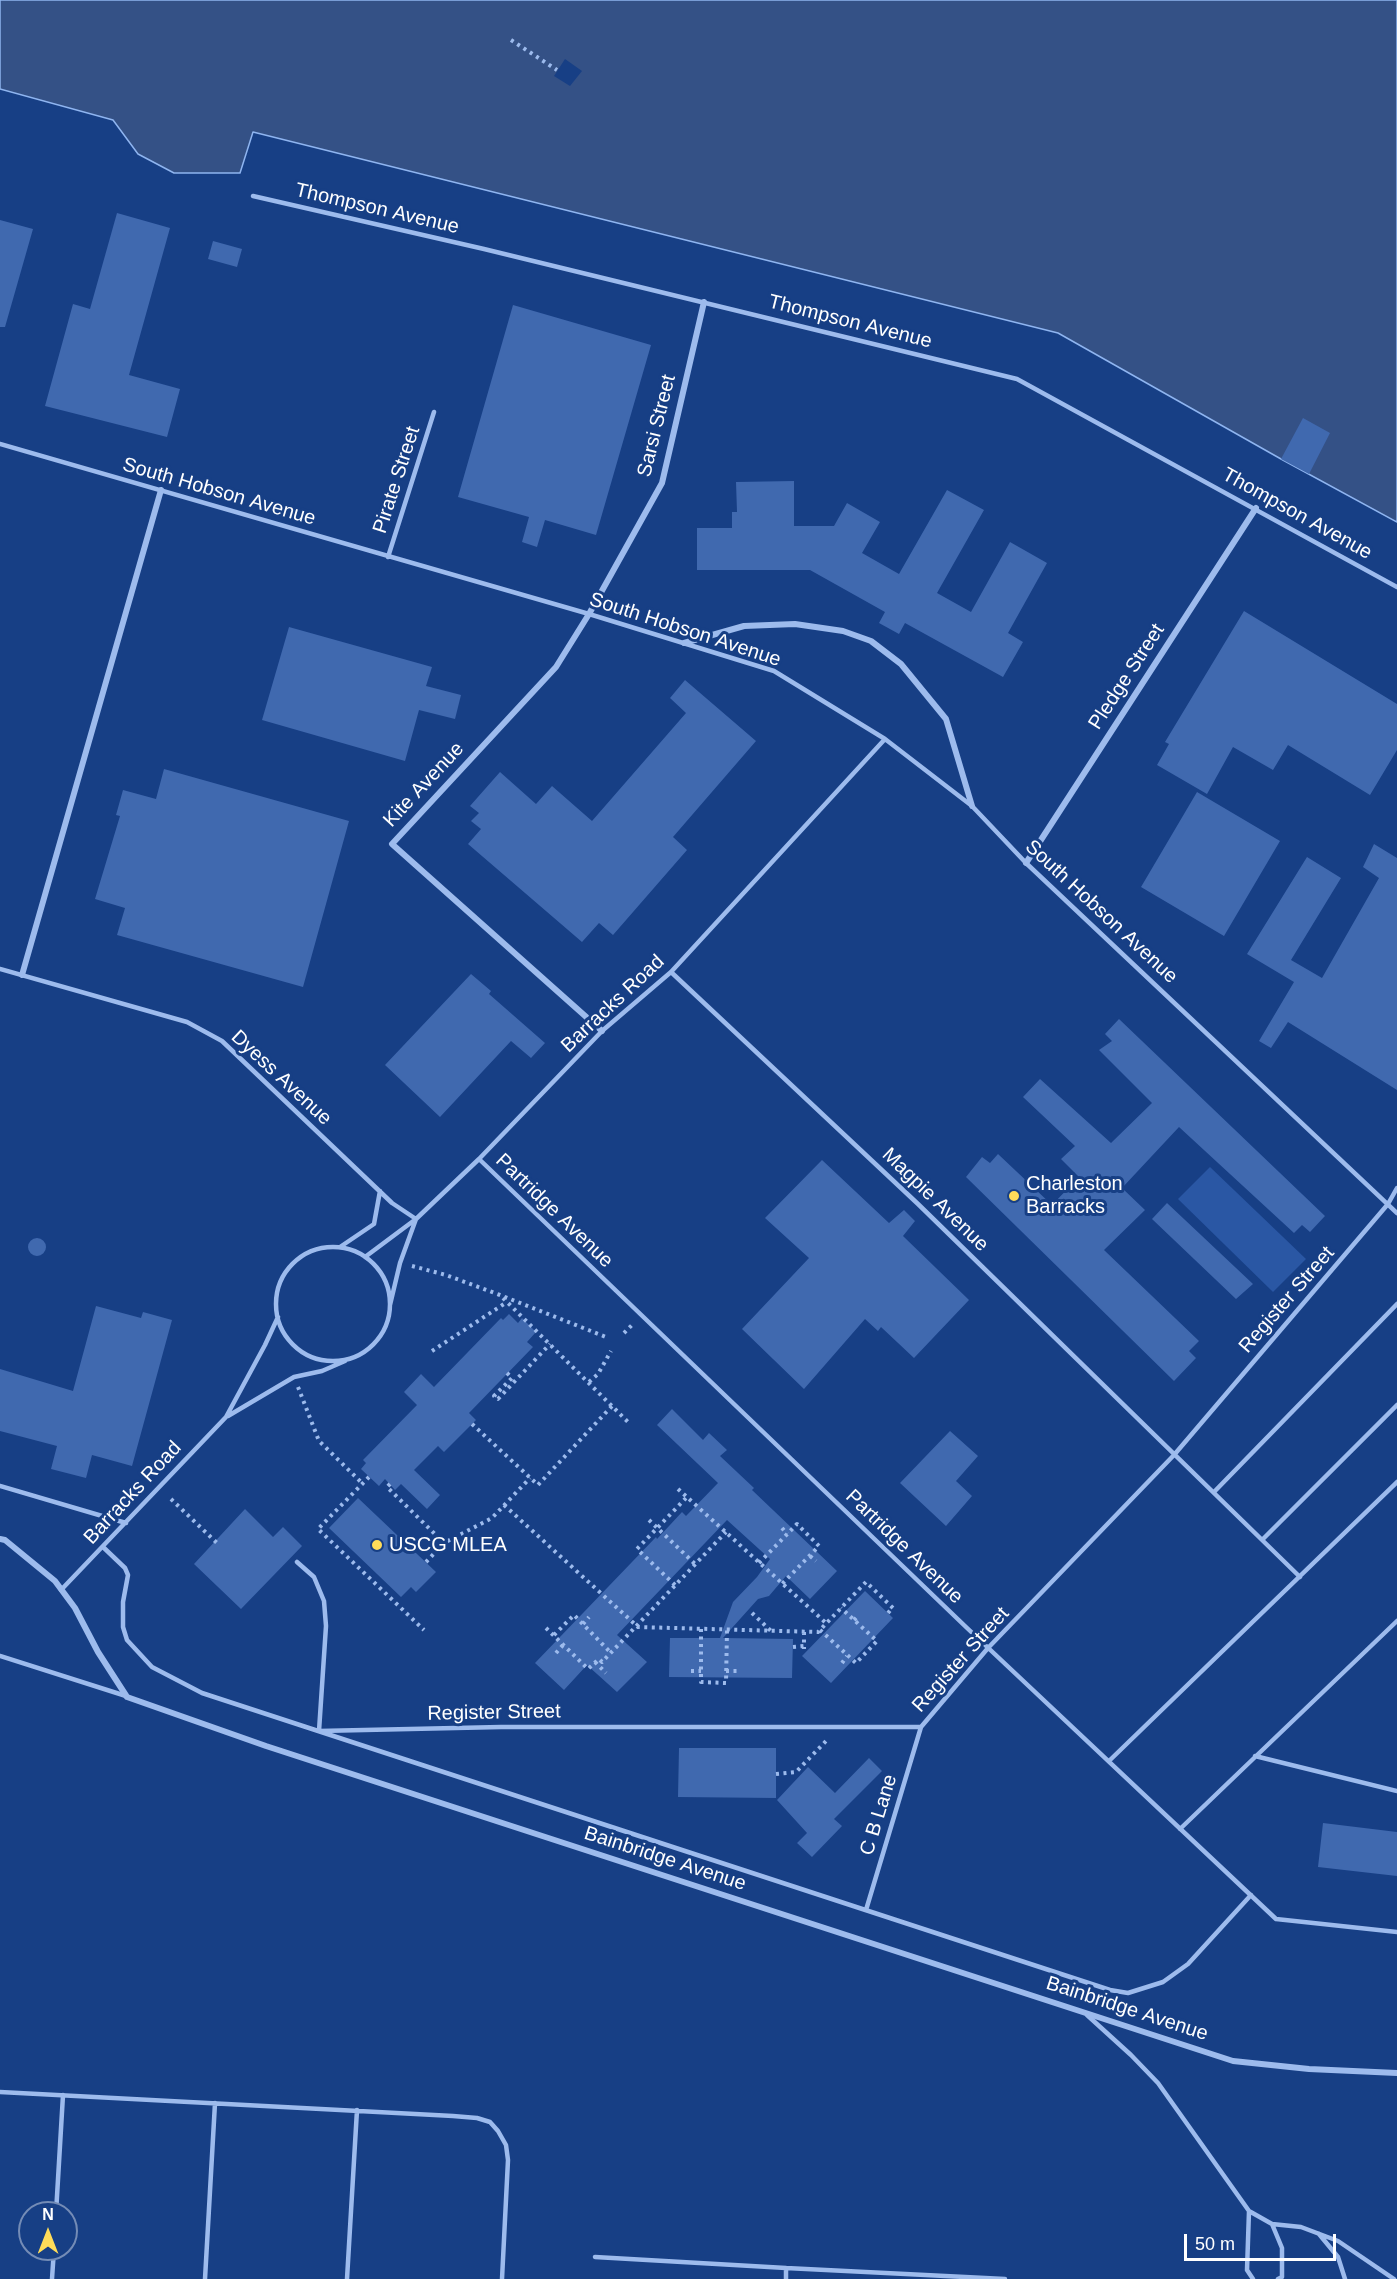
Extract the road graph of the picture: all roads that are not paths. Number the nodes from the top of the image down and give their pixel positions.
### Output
1 (253, 196) dead end
2 (704, 302) junction
3 (434, 412) dead end
4 (0, 444) edge
5 (161, 490) junction
6 (1256, 508) junction
7 (388, 556) junction
8 (1397, 587) edge
9 (589, 614) junction
10 (684, 643) junction
11 (885, 739) junction
12 (972, 806) junction
13 (1026, 863) junction
14 (0, 969) edge
15 (671, 972) junction
16 (22, 975) junction
17 (602, 1031) junction
18 (479, 1160) junction
19 (1397, 1188) edge
20 (380, 1191) junction
21 (1389, 1204) junction
22 (1397, 1213) edge
23 (416, 1220) junction
24 (340, 1247) junction
25 (365, 1257) junction
26 (1397, 1304) edge
27 (390, 1305) junction
28 (278, 1316) junction
29 (352, 1358) junction
30 (1397, 1405) edge
31 (226, 1417) junction
32 (1174, 1455) junction
33 (1397, 1482) edge
34 (0, 1486) edge
35 (1214, 1492) junction
36 (126, 1523) junction
37 (0, 1539) edge
38 (1263, 1539) junction
39 (103, 1546) junction
40 (297, 1562) dead end
41 (1300, 1577) junction
42 (61, 1590) junction
43 (1397, 1622) edge
44 (988, 1648) junction
45 (0, 1656) edge
46 (127, 1697) junction
47 (921, 1727) junction
48 (319, 1731) junction
49 (1255, 1756) junction
50 (1109, 1761) junction
51 (1397, 1791) edge
52 (1180, 1828) junction
53 (1251, 1894) junction
54 (866, 1910) junction
55 (1397, 1932) edge
56 (1084, 2013) junction
57 (1397, 2073) edge
58 (0, 2092) edge
59 (63, 2095) junction
60 (215, 2103) junction
61 (357, 2110) junction
62 (57, 2201) edge
63 (1249, 2211) junction
64 (1272, 2224) junction
65 (1317, 2232) junction
66 (595, 2257) dead end
67 (53, 2261) edge
68 (786, 2268) junction
69 (52, 2279) edge
70 (206, 2279) edge
71 (347, 2279) edge
72 (502, 2279) edge
73 (786, 2279) edge
74 (1005, 2279) edge
75 (1253, 2279) edge
76 (1278, 2279) edge
77 (1345, 2279) edge
78 (1394, 2279) edge

1 - 2 lane, Thompson Avenue
2 - 6 lane, Thompson Avenue
2 - 9 street, Sarsi Street
3 - 7 lane, Pirate Street
4 - 5 lane, South Hobson Avenue
5 - 7 lane, South Hobson Avenue
5 - 16 street
6 - 8 lane, Thompson Avenue
6 - 13 street, Pledge Street
7 - 9 lane, South Hobson Avenue
9 - 10 lane, South Hobson Avenue
9 - 17 street, Kite Avenue
10 - 11 lane, South Hobson Avenue
10 - 12 street
11 - 12 lane, South Hobson Avenue
11 - 15 lane, Barracks Road
12 - 13 lane, South Hobson Avenue
13 - 21 lane, South Hobson Avenue
14 - 16 lane, Dyess Avenue
15 - 17 lane, Barracks Road
15 - 32 lane, Magpie Avenue
16 - 20 lane, Dyess Avenue
17 - 18 lane, Barracks Road
18 - 23 lane, Barracks Road
18 - 44 lane, Partridge Avenue
19 - 21 lane, Register Street
20 - 23 lane, Dyess Avenue
20 - 24 lane
21 - 22 lane, South Hobson Avenue
21 - 32 lane, Register Street
23 - 25 lane
23 - 27 lane, Barracks Road
24 - 25 lane
24 - 28 lane
25 - 27 lane
26 - 35 lane
27 - 29 lane
28 - 29 lane
28 - 31 lane
29 - 31 lane
30 - 38 lane
31 - 36 lane, Barracks Road
32 - 35 lane, Magpie Avenue
32 - 44 lane, Register Street
33 - 41 lane
34 - 36 lane
35 - 38 lane, Magpie Avenue
36 - 39 lane, Barracks Road
37 - 42 street
38 - 41 lane, Magpie Avenue
39 - 42 lane, Barracks Road
39 - 48 lane
40 - 48 lane
41 - 50 lane
42 - 46 street
43 - 49 lane
44 - 47 lane, Register Street
44 - 50 lane, Partridge Avenue
45 - 46 lane
46 - 56 street, Bainbridge Avenue
47 - 48 lane, Register Street
47 - 54 lane, C B Lane
48 - 54 lane
49 - 51 lane
49 - 52 lane
50 - 52 lane, Partridge Avenue
52 - 53 lane, Partridge Avenue
53 - 54 lane
53 - 55 lane, Partridge Avenue
56 - 57 street, Bainbridge Avenue
56 - 63 lane
58 - 59 lane
59 - 60 lane
59 - 62 lane
60 - 61 lane
60 - 70 lane
61 - 71 lane
61 - 72 lane
63 - 64 lane
63 - 75 lane
64 - 65 lane
64 - 76 lane
65 - 77 lane
65 - 78 lane
66 - 68 lane
67 - 69 lane
68 - 73 lane
68 - 74 lane

